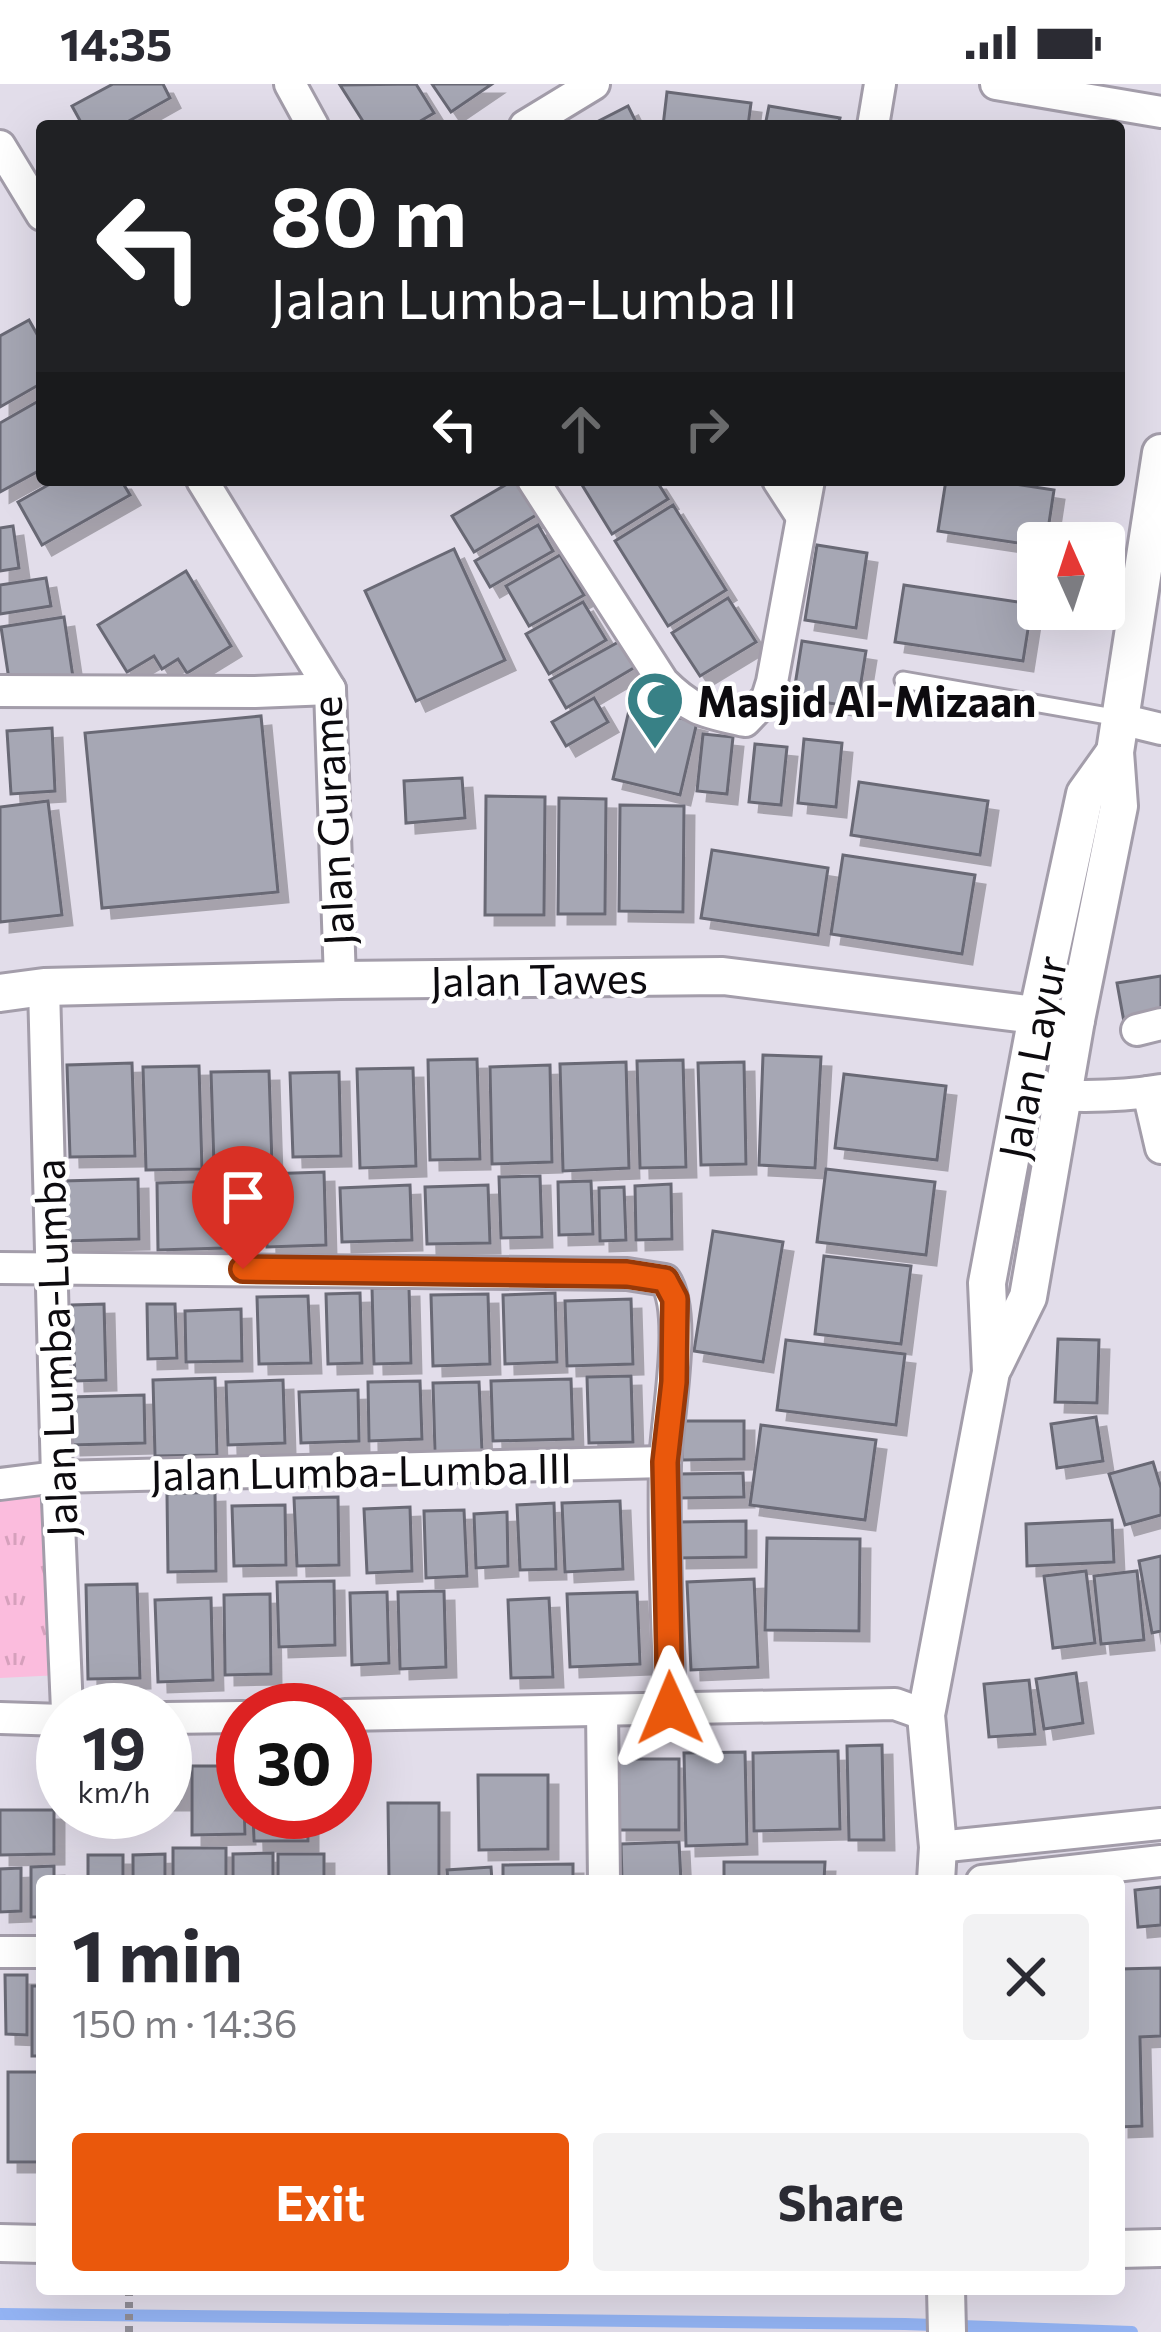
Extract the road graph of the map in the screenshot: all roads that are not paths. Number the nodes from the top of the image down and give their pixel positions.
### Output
1 (290, 84) edge
2 (880, 84) edge
3 (996, 84) edge
4 (585, 86) edge
5 (1161, 112) edge
6 (311, 120) edge
7 (534, 120) edge
8 (874, 120) edge
9 (0, 146) edge
10 (36, 205) edge
11 (1161, 459) edge
12 (206, 486) edge
13 (537, 486) edge
14 (782, 486) edge
15 (808, 486) edge
16 (802, 517) junction
17 (903, 680) dead end
18 (330, 689) junction
19 (0, 691) edge
20 (1161, 729) edge
21 (1117, 735) junction
22 (340, 980) junction
23 (44, 987) junction
24 (0, 993) edge
25 (1037, 1016) junction
26 (1076, 1020) junction
27 (1155, 1091) edge
28 (1023, 1093) junction
29 (1063, 1096) junction
30 (1161, 1148) edge
31 (51, 1267) junction
32 (0, 1268) edge
33 (991, 1372) junction
34 (665, 1462) junction
35 (57, 1478) junction
36 (0, 1484) edge
37 (66, 1683) edge
38 (670, 1708) junction
39 (602, 1710) junction
40 (372, 1714) edge
41 (926, 1715) junction
42 (0, 1718) edge
43 (36, 1719) edge
44 (1161, 1824) edge
45 (1161, 1861) edge
46 (937, 1864) edge
47 (604, 1875) edge
48 (1036, 1875) edge
49 (0, 1952) edge
50 (36, 1952) edge
51 (0, 2243) edge
52 (36, 2244) edge
53 (1161, 2248) edge
54 (1125, 2249) edge
55 (946, 2295) edge
56 (947, 2332) edge

1 - 6 street
2 - 8 street
3 - 5 street
4 - 7 street
9 - 10 street
11 - 21 street, Jalan Layur
12 - 18 street, Jalan Gurame
13 - 16 street
14 - 16 street
15 - 16 street
17 - 21 lane
18 - 19 street
18 - 22 street, Jalan Gurame
20 - 21 street
21 - 25 street, Jalan Layur
21 - 26 street, Jalan Layur
22 - 23 street, Jalan Tawes
22 - 25 street, Jalan Tawes
23 - 24 street, Jalan Tawes
23 - 31 street, Jalan Lumba-Lumba
25 - 26 street, Jalan Tawes
25 - 28 street, Jalan Layur
26 - 29 street, Jalan Layur
27 - 29 street
27 - 30 street
28 - 29 street
28 - 33 street, Jalan Layur
29 - 33 street, Jalan Layur
31 - 32 street
31 - 34 street
31 - 35 street, Jalan Lumba-Lumba
33 - 41 street, Jalan Layur
34 - 35 street, Jalan Lumba-Lumba III
34 - 38 street
35 - 36 street, Jalan Lumba-Lumba III
35 - 37 street, Jalan Lumba-Lumba
38 - 39 street
38 - 41 street
39 - 40 street
39 - 47 street
41 - 46 street, Jalan Layur
42 - 43 street
44 - 46 street
45 - 48 street
49 - 50 street
51 - 52 street
53 - 54 street
55 - 56 street

